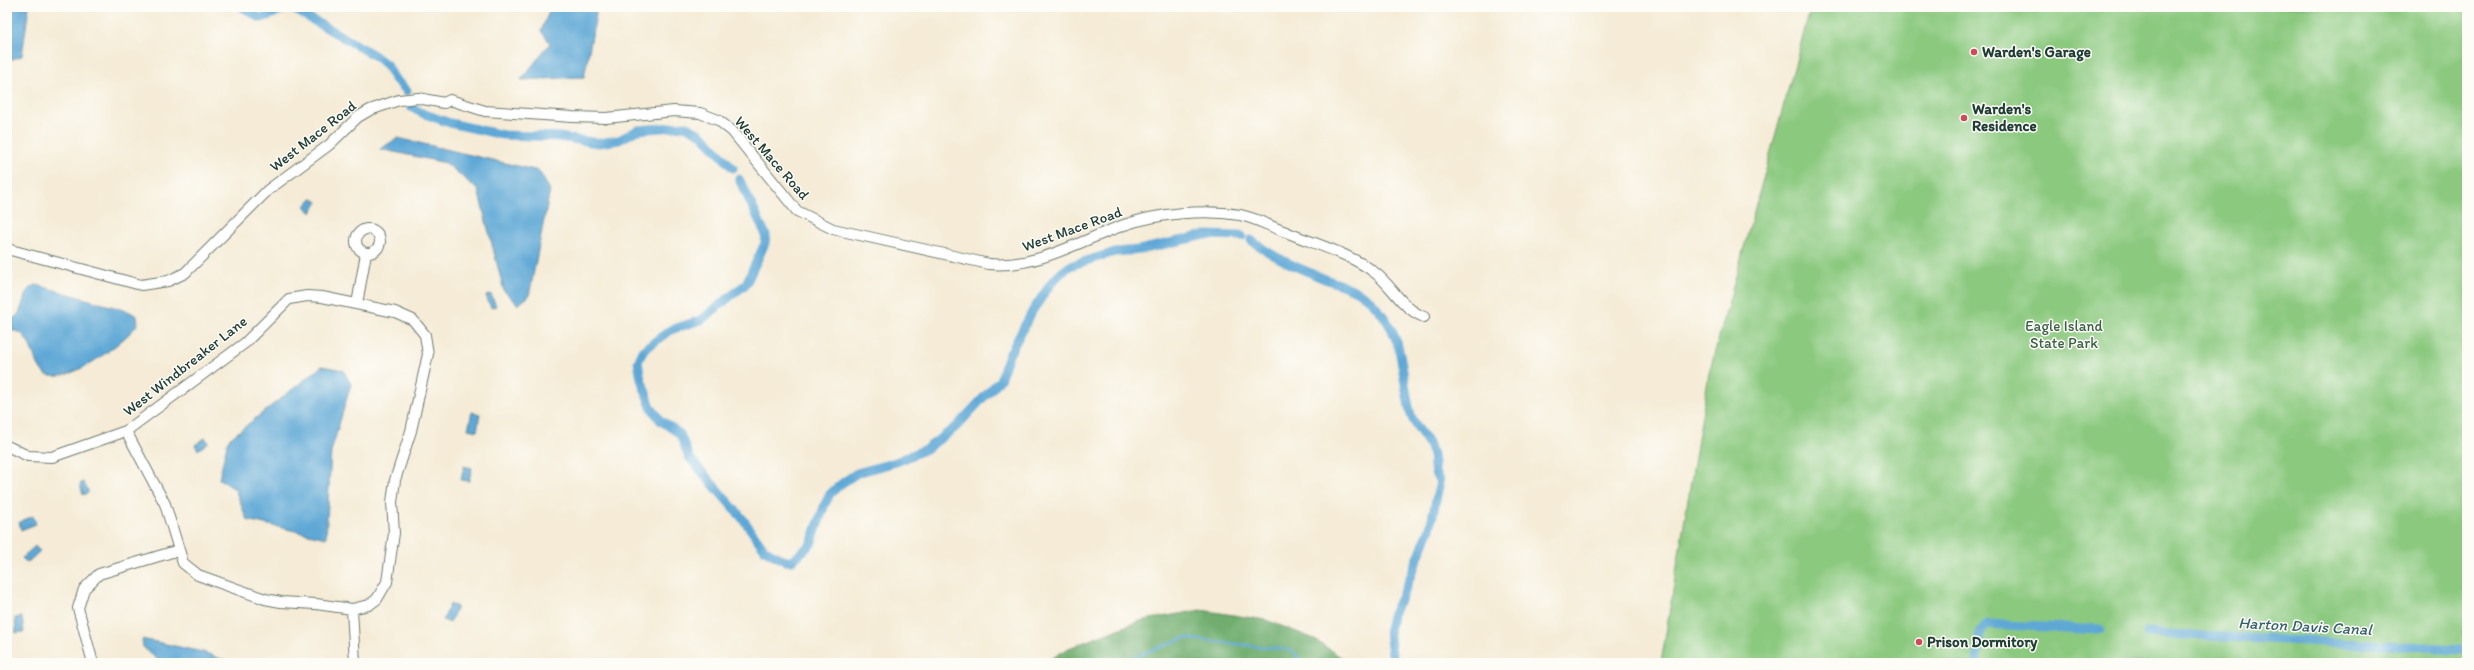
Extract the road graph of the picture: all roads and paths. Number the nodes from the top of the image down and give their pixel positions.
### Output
1 (7, 249) edge
2 (366, 253) dead end
3 (357, 304) junction
4 (1424, 317) dead end
5 (126, 431) junction
6 (7, 446) edge
7 (179, 550) junction
8 (352, 609) junction
9 (2467, 620) edge
10 (2467, 630) edge
11 (92, 663) edge
12 (355, 663) edge

1 - 4 street, West Mace Road
2 - 3 street
3 - 5 street, West Windbreaker Lane
3 - 8 street, West Windbreaker Lane
5 - 6 street, West Windbreaker Lane
5 - 7 street
7 - 8 street
7 - 11 street
8 - 12 street
9 - 10 street

